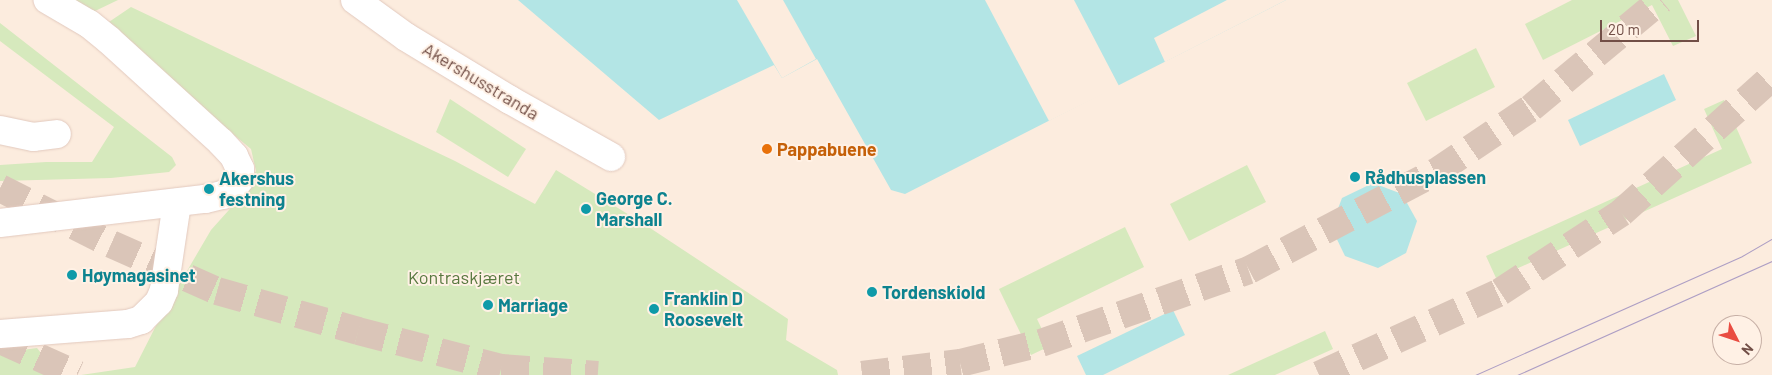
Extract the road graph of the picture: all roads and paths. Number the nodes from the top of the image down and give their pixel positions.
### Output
1 (48, 0) edge
2 (354, 0) edge
3 (0, 130) edge
4 (57, 134) dead end
5 (612, 157) dead end
6 (177, 203) junction
7 (0, 223) edge
8 (0, 334) edge

1 - 6 street
2 - 5 street, Akershusstranda
3 - 4 street
6 - 7 street
6 - 8 street

